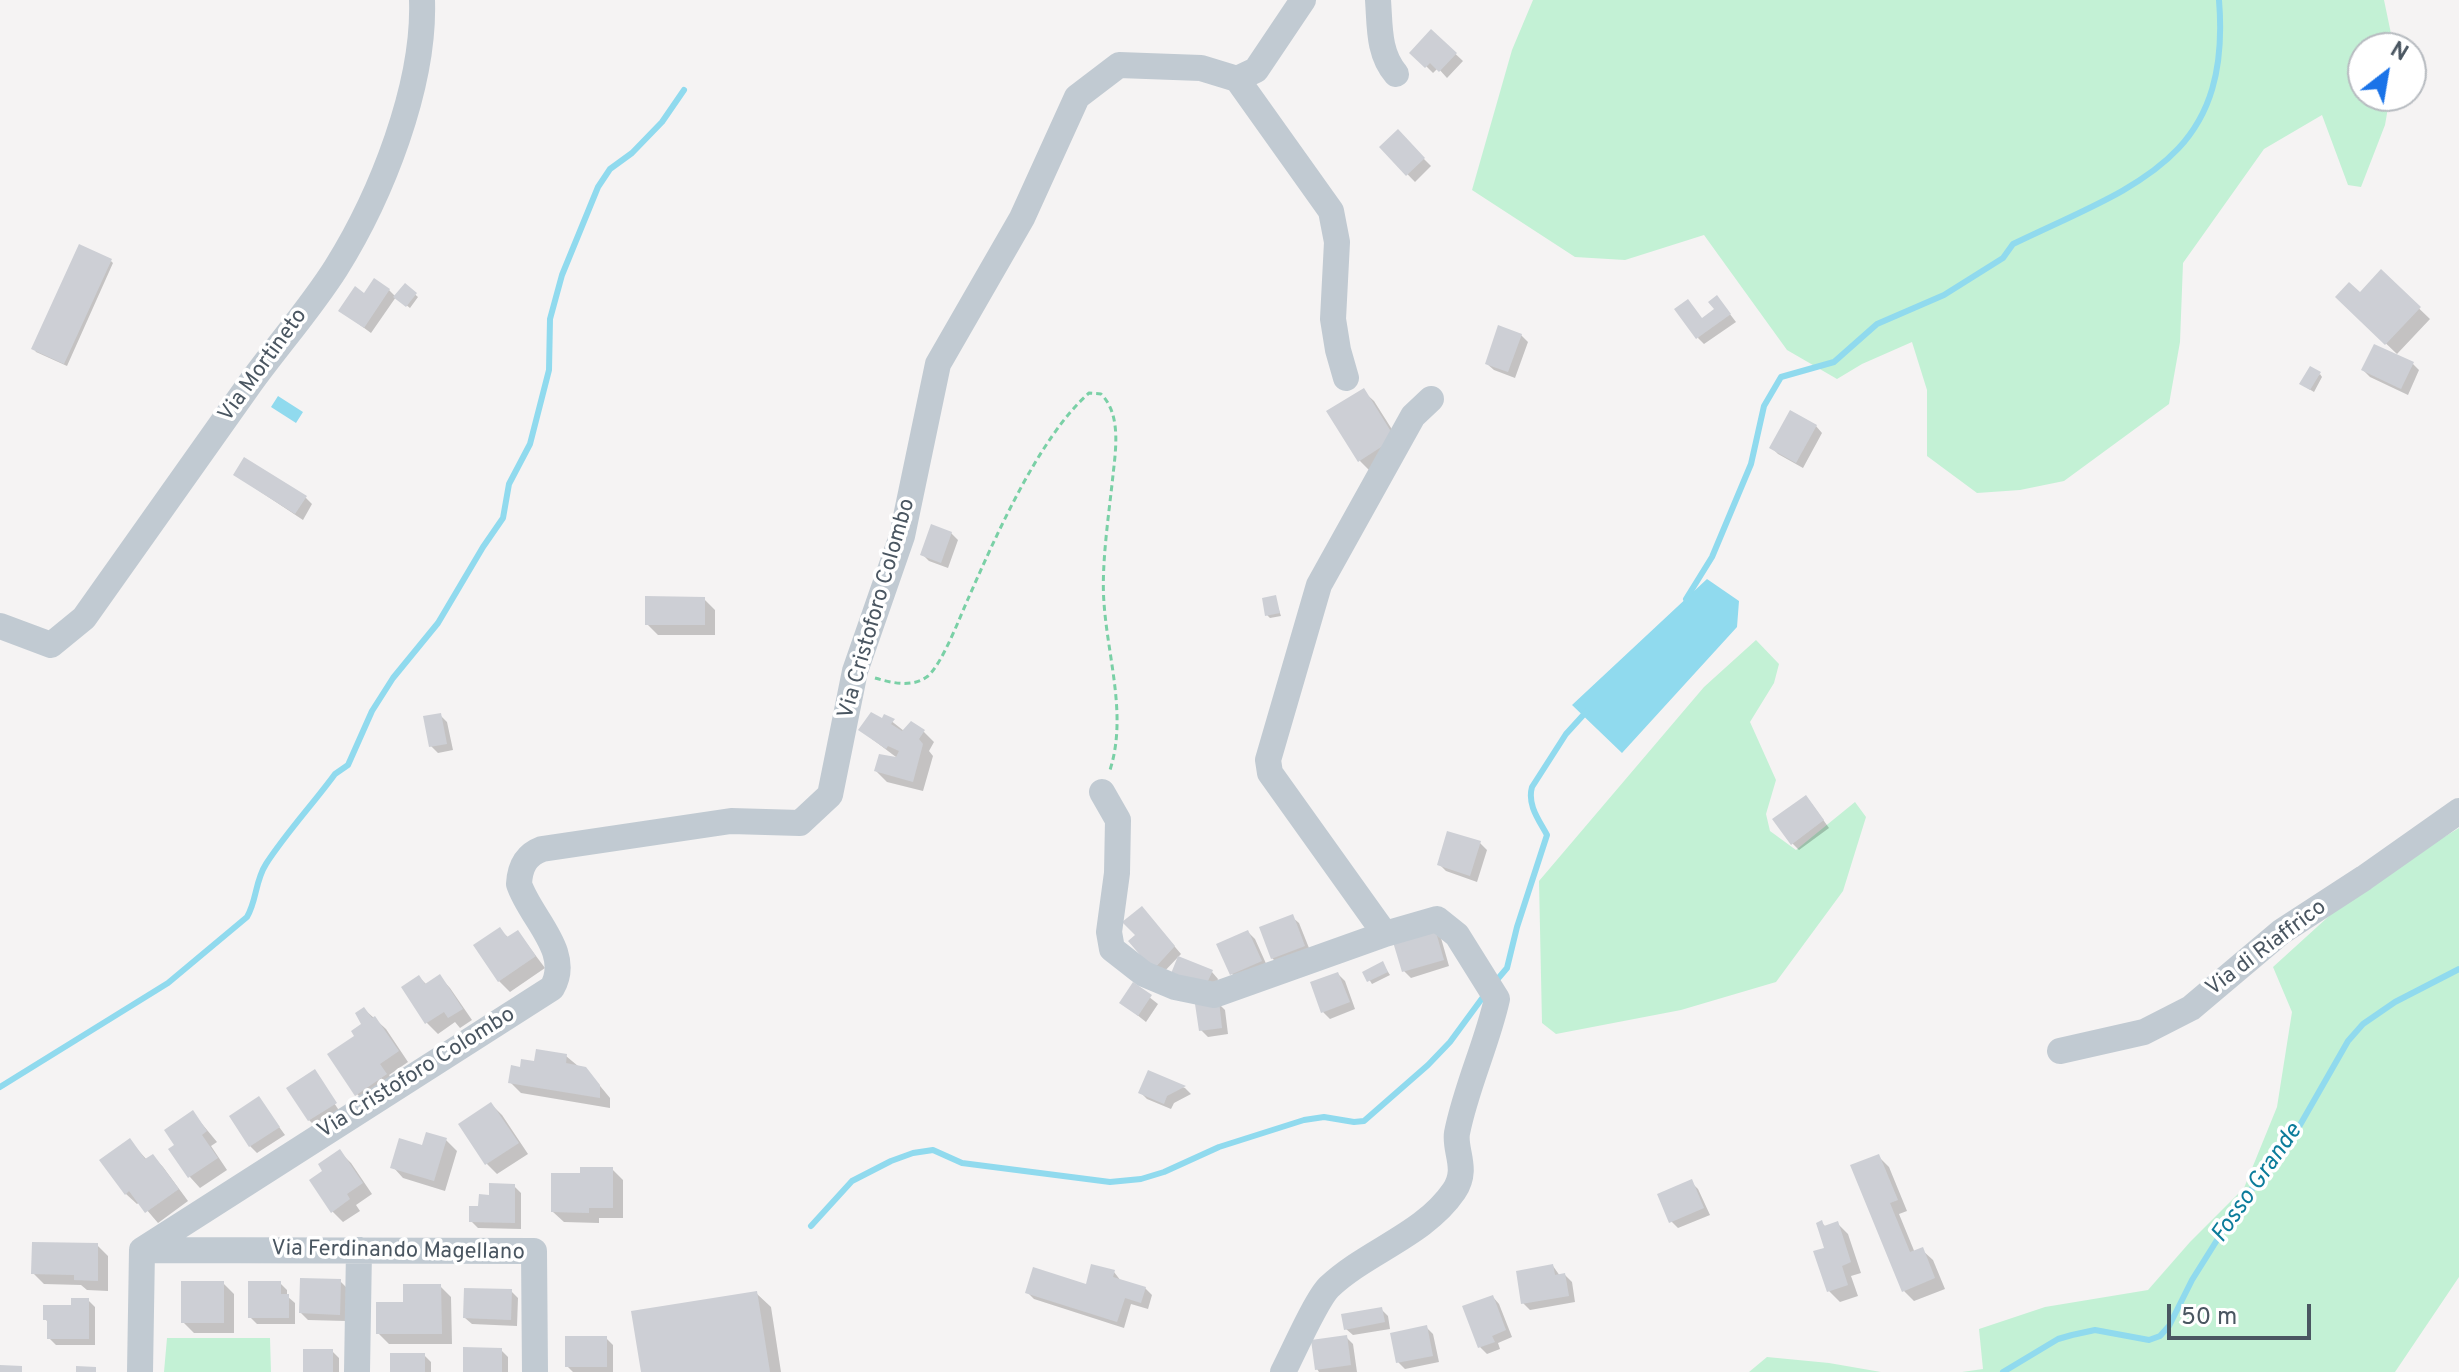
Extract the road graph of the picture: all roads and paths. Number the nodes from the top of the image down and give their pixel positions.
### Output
1 (422, 0) edge
2 (1303, 0) edge
3 (1378, 0) edge
4 (1396, 74) dead end
5 (1237, 79) junction
6 (1346, 378) dead end
7 (1431, 399) dead end
8 (0, 626) edge
9 (855, 671) junction
10 (1102, 792) joint
11 (2459, 811) edge
12 (1385, 934) junction
13 (2060, 1051) dead end
14 (142, 1250) junction
15 (359, 1250) junction
16 (140, 1372) edge
17 (357, 1372) edge
18 (535, 1372) edge
19 (1283, 1372) edge

1 - 8 street, Via Mortineto
2 - 5 street
3 - 4 street
5 - 6 street
5 - 9 street, Via Cristoforo Colombo
7 - 12 street
9 - 10 path
9 - 14 street, Via Cristoforo Colombo
10 - 12 street
11 - 13 street, Via di Riaffrico
12 - 19 street
14 - 15 street, Via Ferdinando Magellano
14 - 16 street
15 - 17 street
15 - 18 street, Via Ferdinando Magellano

